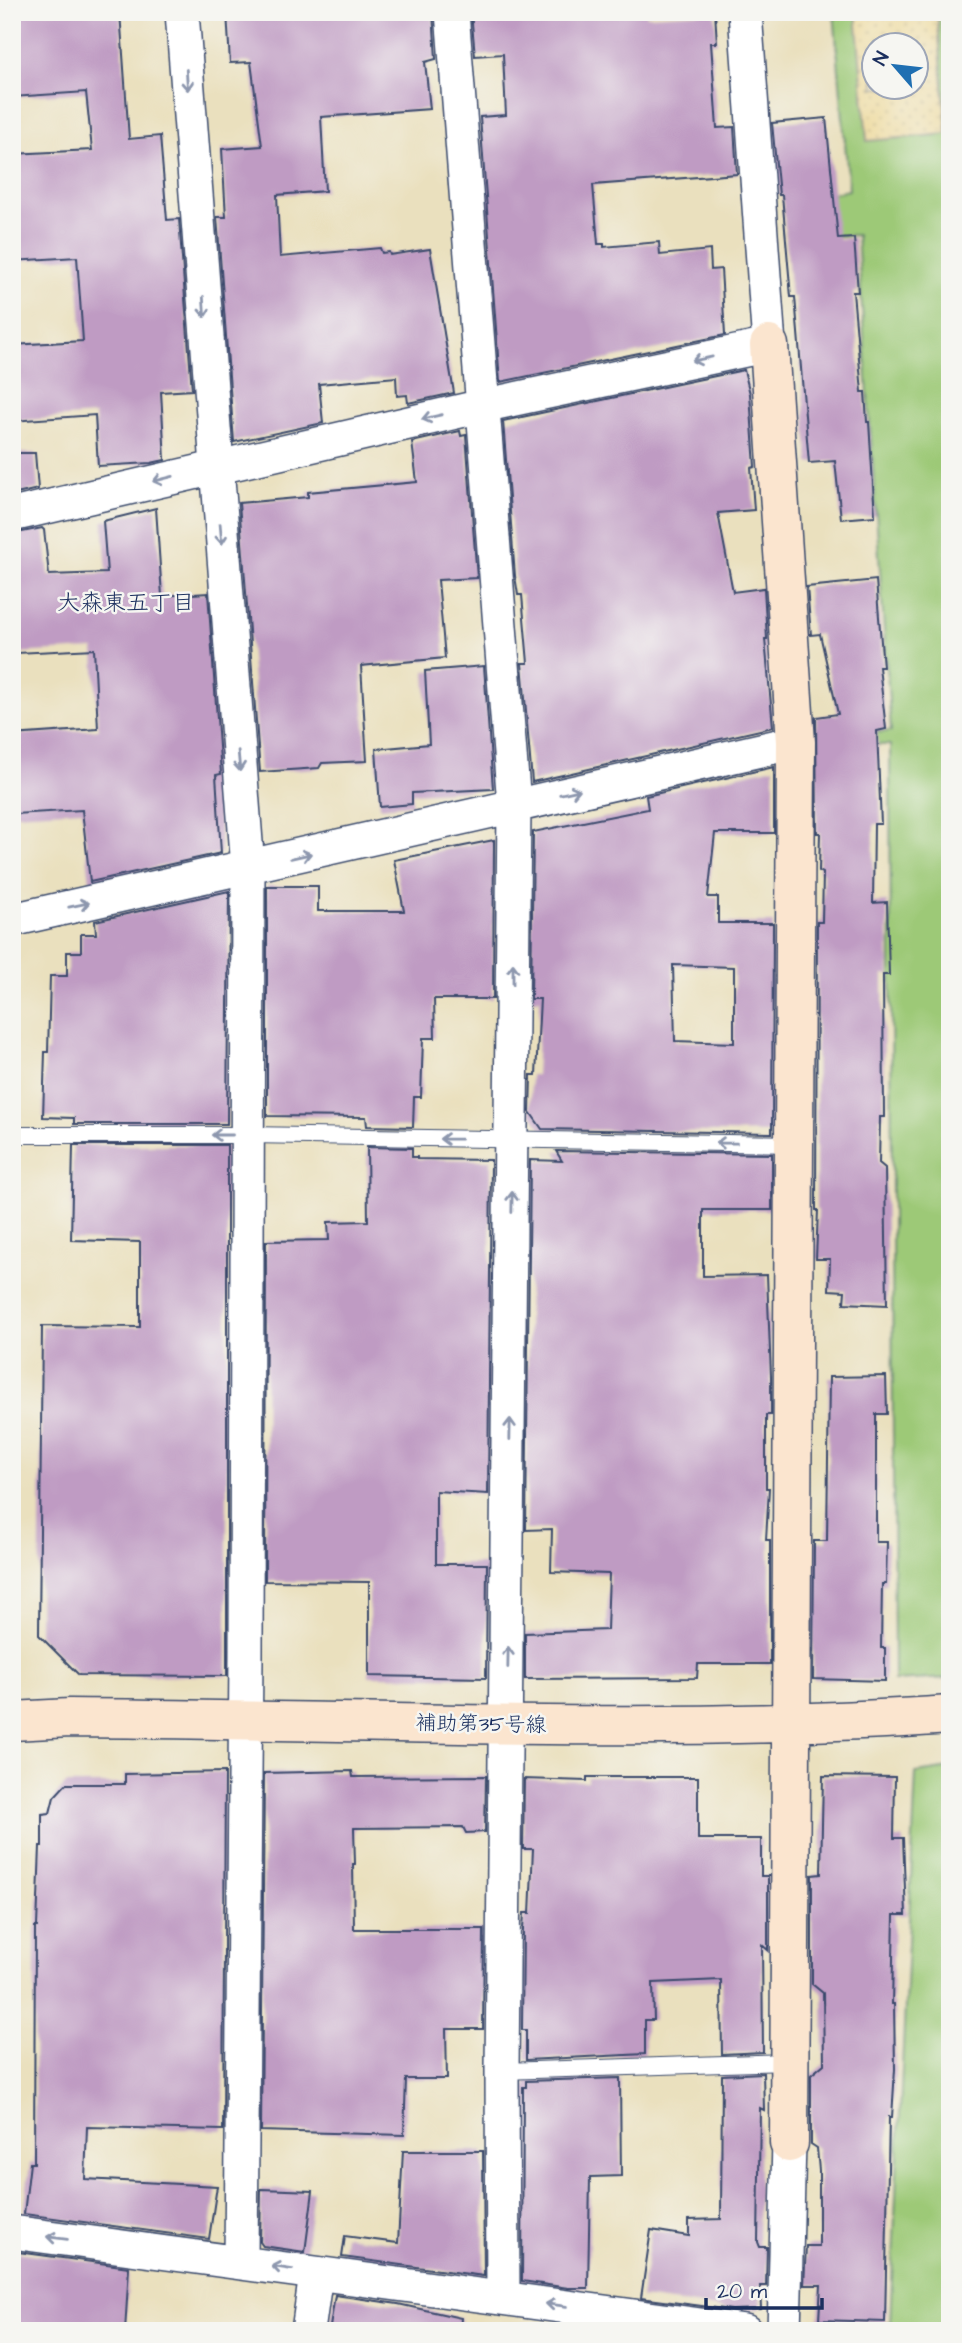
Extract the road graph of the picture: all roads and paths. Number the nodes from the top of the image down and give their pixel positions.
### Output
1 (182, 12) edge
2 (452, 12) edge
3 (745, 12) edge
4 (769, 345) junction
5 (482, 406) junction
6 (216, 466) junction
7 (12, 515) edge
8 (796, 742) junction
9 (514, 805) junction
10 (248, 868) junction
11 (12, 920) edge
12 (12, 1135) edge
13 (248, 1135) junction
14 (513, 1140) junction
15 (794, 1144) junction
16 (950, 1715) edge
17 (246, 1720) junction
18 (12, 1721) edge
19 (791, 1724) junction
20 (507, 1725) junction
21 (789, 2062) junction
22 (502, 2071) junction
23 (789, 2143) joint
24 (12, 2232) edge
25 (241, 2261) junction
26 (316, 2274) junction
27 (503, 2298) junction
28 (308, 2331) edge
29 (745, 2331) edge
30 (784, 2331) edge

1 -> 6 street
2 - 5 street
3 - 4 street
4 -> 5 street
4 - 8 street
5 -> 6 street
5 - 9 street
6 -> 7 street
6 -> 10 street
9 -> 8 street
8 - 15 street
10 -> 9 street
14 -> 9 street
11 -> 10 street
10 - 13 street
13 -> 12 lane
14 -> 13 lane
13 - 17 street
15 -> 14 lane
20 -> 14 street
15 - 19 street
16 - 19 street, 補助第35号線
17 - 18 street, 補助第35号線
17 - 20 street, 補助第35号線
17 - 25 street
19 - 20 street, 補助第35号線
19 - 21 street
20 - 22 street
21 - 22 lane
21 - 23 street
22 - 27 street
23 - 30 street
25 -> 24 street
26 -> 25 street
26 - 27 street
26 - 28 street
29 -> 27 street

